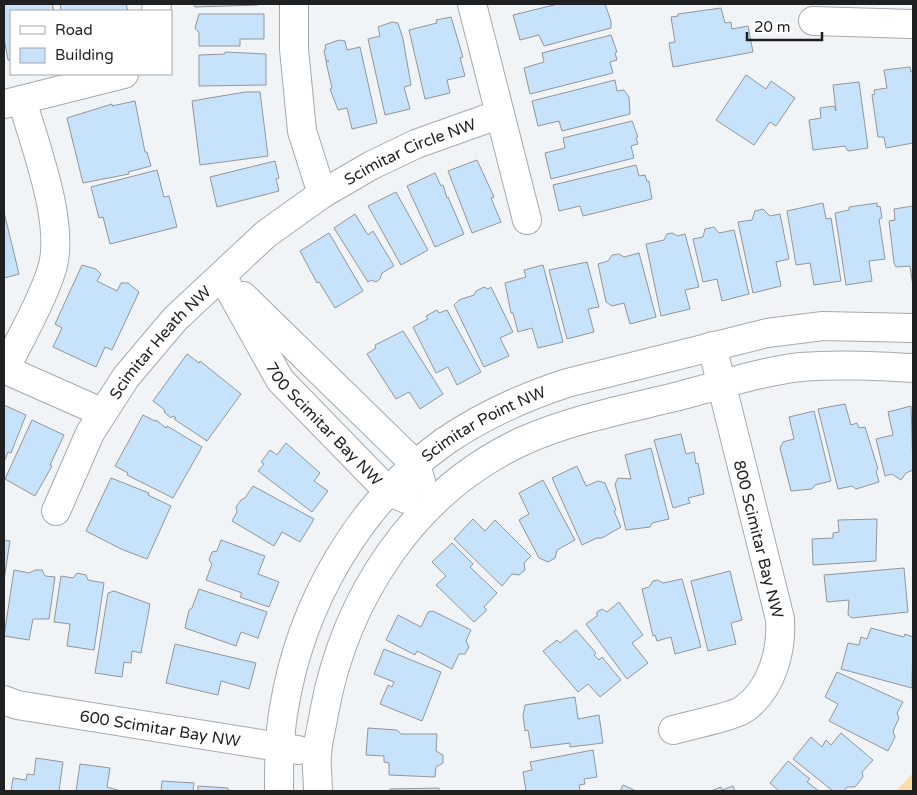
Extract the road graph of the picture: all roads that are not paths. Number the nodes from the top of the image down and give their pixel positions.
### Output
1 (294, 4) edge
2 (472, 4) edge
3 (813, 21) dead end
4 (913, 24) edge
5 (120, 75) edge
6 (13, 102) edge
7 (500, 114) junction
8 (322, 194) junction
9 (527, 220) dead end
10 (222, 276) junction
11 (913, 328) edge
12 (712, 346) junction
13 (913, 368) edge
14 (5, 370) edge
15 (722, 385) junction
16 (101, 412) junction
17 (416, 465) junction
18 (389, 492) junction
19 (428, 508) junction
20 (56, 511) dead end
21 (4, 700) edge
22 (673, 730) dead end
23 (280, 747) junction
24 (317, 753) junction
25 (279, 791) edge
26 (318, 791) edge

1 - 8 street
2 - 7 street
3 - 4 street
5 - 6 street
6 - 14 street
7 - 8 street, Scimitar Circle NW
7 - 9 street
8 - 10 street, Scimitar Circle NW
10 - 16 street, Scimitar Heath NW
10 - 17 street, 700 Scimitar Bay NW
10 - 18 street, 700 Scimitar Bay NW
11 - 12 street, Scimitar Point NW
12 - 15 street, 800 Scimitar Bay NW
12 - 17 street, Scimitar Point NW
13 - 15 street, Scimitar Point NW
14 - 16 street, Scimitar Heath NW
15 - 19 street, Scimitar Point NW
15 - 22 street, 800 Scimitar Bay NW
16 - 20 street, Scimitar Heath NW
17 - 18 street, Scimitar Point NW
17 - 19 street
18 - 19 street, 700 Scimitar Bay NW
18 - 23 street, Scimitar Point NW
19 - 24 street, Scimitar Point NW
21 - 23 street, 600 Scimitar Bay NW
23 - 24 street, 600 Scimitar Bay NW
23 - 25 street, Scimitar Point NW
24 - 26 street, Scimitar Point NW

